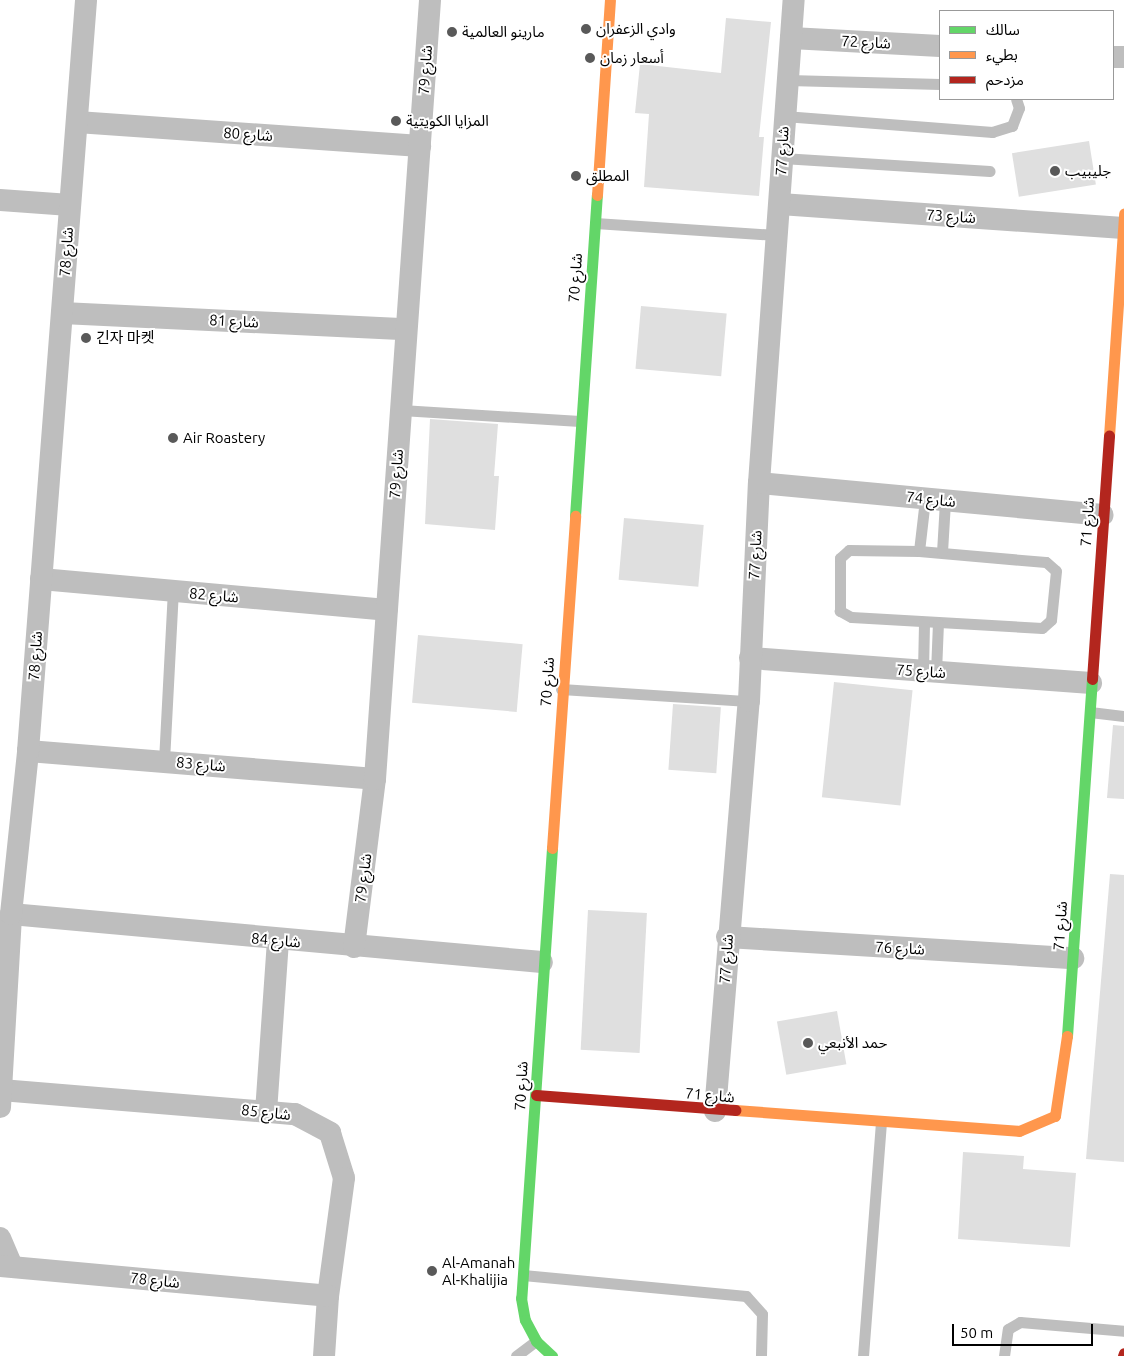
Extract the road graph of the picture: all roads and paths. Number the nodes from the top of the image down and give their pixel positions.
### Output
1 (86, 0) edge
2 (430, 0) edge
3 (610, 0) edge
4 (794, 0) edge
5 (791, 38) junction
6 (939, 46) edge
7 (788, 80) junction
8 (939, 84) edge
9 (1016, 100) edge
10 (784, 116) junction
11 (76, 122) junction
12 (420, 146) junction
13 (782, 158) junction
14 (990, 171) dead end
15 (0, 200) edge
16 (780, 204) junction
17 (70, 205) junction
18 (1124, 221) edge
19 (594, 223) junction
20 (777, 235) junction
21 (62, 313) junction
22 (406, 329) junction
23 (401, 410) junction
24 (580, 421) junction
25 (759, 483) junction
26 (935, 500) junction
27 (1103, 515) junction
28 (919, 551) junction
29 (942, 552) junction
30 (41, 579) junction
31 (174, 591) junction
32 (387, 610) junction
33 (924, 622) junction
34 (938, 623) junction
35 (750, 658) junction
36 (929, 671) junction
37 (1091, 683) junction
38 (561, 689) junction
39 (749, 701) junction
40 (1090, 712) junction
41 (1124, 716) edge
42 (28, 751) junction
43 (164, 761) junction
44 (374, 779) junction
45 (11, 914) junction
46 (727, 937) junction
47 (278, 940) junction
48 (354, 947) junction
49 (1073, 958) junction
50 (542, 962) junction
51 (2, 1024) edge
52 (536, 1095) junction
53 (1, 1098) edge
54 (715, 1110) junction
55 (266, 1112) junction
56 (881, 1122) junction
57 (0, 1238) edge
58 (6, 1266) edge
59 (522, 1275) junction
60 (328, 1296) junction
61 (1124, 1331) edge
62 (536, 1341) junction
63 (324, 1356) edge
64 (516, 1356) edge
65 (552, 1356) edge
66 (761, 1356) edge
67 (864, 1356) edge
68 (1004, 1356) edge

1 - 11 street, شارع 78
2 - 12 street, شارع 79
3 - 19 street, شارع 70
4 - 5 street, شارع 77
5 - 6 street, شارع 72
5 - 7 street, شارع 77
7 - 8 lane
7 - 10 street, شارع 77
9 - 10 lane
10 - 13 street, شارع 77
11 - 12 street, شارع 80
11 - 17 street, شارع 78
12 - 22 street, شارع 79
13 - 14 lane
13 - 16 street, شارع 77
15 - 17 street, شارع 78
16 - 18 street, شارع 73
16 - 20 street, شارع 77
17 - 21 street, شارع 78
18 - 27 street, شارع 71
19 - 20 lane
19 - 24 street, شارع 70
20 - 25 street, شارع 77
21 - 22 street, شارع 81
21 - 30 street, شارع 78
22 - 23 street, شارع 79
23 - 24 lane
23 - 32 street, شارع 79
24 - 38 street, شارع 70
25 - 26 street, شارع 74
25 - 35 street, شارع 77
26 - 27 street, شارع 74
26 - 28 lane
26 - 29 lane
27 - 37 street, شارع 71
28 - 29 lane
28 - 33 lane
29 - 34 lane
30 - 31 street, شارع 82
30 - 42 street, شارع 78
31 - 32 street, شارع 82
31 - 43 lane
32 - 44 street, شارع 79
33 - 34 lane
33 - 36 lane
34 - 36 lane
35 - 36 street, شارع 75
35 - 39 street, شارع 77
36 - 37 street, شارع 75
37 - 40 street, شارع 71
38 - 39 lane
38 - 50 street, شارع 70
39 - 46 street, شارع 77
40 - 41 lane
40 - 49 street, شارع 71
42 - 43 street, شارع 83
42 - 45 street, شارع 78
43 - 44 street, شارع 83
44 - 48 street, شارع 79
45 - 47 street, شارع 84
45 - 51 street, شارع 78
46 - 49 street, شارع 76
46 - 54 street, شارع 77
47 - 48 street, شارع 84
47 - 55 street
48 - 50 street, شارع 84
49 - 56 street, شارع 71
50 - 52 street, شارع 70
51 - 53 street, شارع 78
52 - 54 street, شارع 71
52 - 59 street, شارع 70
53 - 55 street, شارع 85
54 - 56 street, شارع 71
55 - 60 street, شارع 85
56 - 67 lane
57 - 58 street, شارع 78
58 - 60 street, شارع 78
59 - 62 street, شارع 70
59 - 66 lane
60 - 63 street, شارع 85
61 - 68 lane
62 - 64 lane
62 - 65 street, شارع 70

